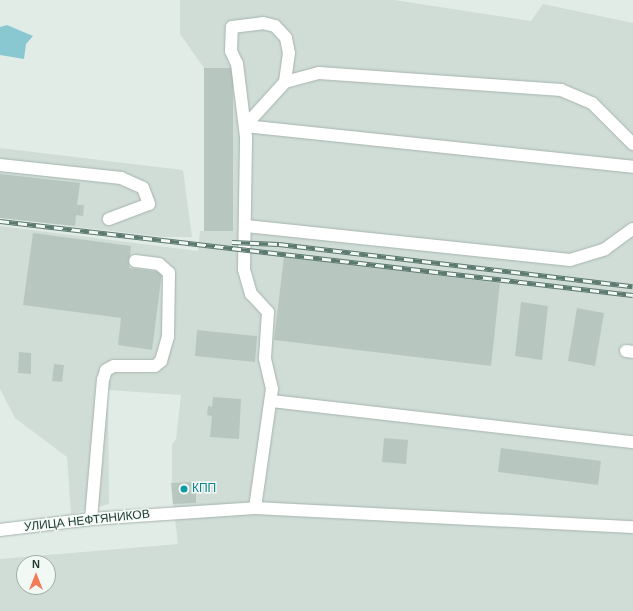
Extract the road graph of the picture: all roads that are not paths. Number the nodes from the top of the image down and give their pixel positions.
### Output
1 (285, 82) junction
2 (245, 126) junction
3 (633, 144) edge
4 (0, 165) edge
5 (633, 167) edge
6 (109, 219) dead end
7 (246, 226) junction
8 (633, 229) edge
9 (135, 261) dead end
10 (271, 401) junction
11 (633, 442) edge
12 (255, 508) junction
13 (91, 519) junction
14 (633, 527) edge
15 (0, 530) edge

1 - 2 street
1 - 2 street
1 - 3 street
2 - 5 street
2 - 7 street
4 - 6 street
7 - 8 street
7 - 10 street
9 - 13 street
10 - 11 street
10 - 12 street
12 - 13 street, УЛИЦА НЕФТЯНИКОВ
12 - 14 street, УЛИЦА НЕФТЯНИКОВ
13 - 15 street, УЛИЦА НЕФТЯНИКОВ

